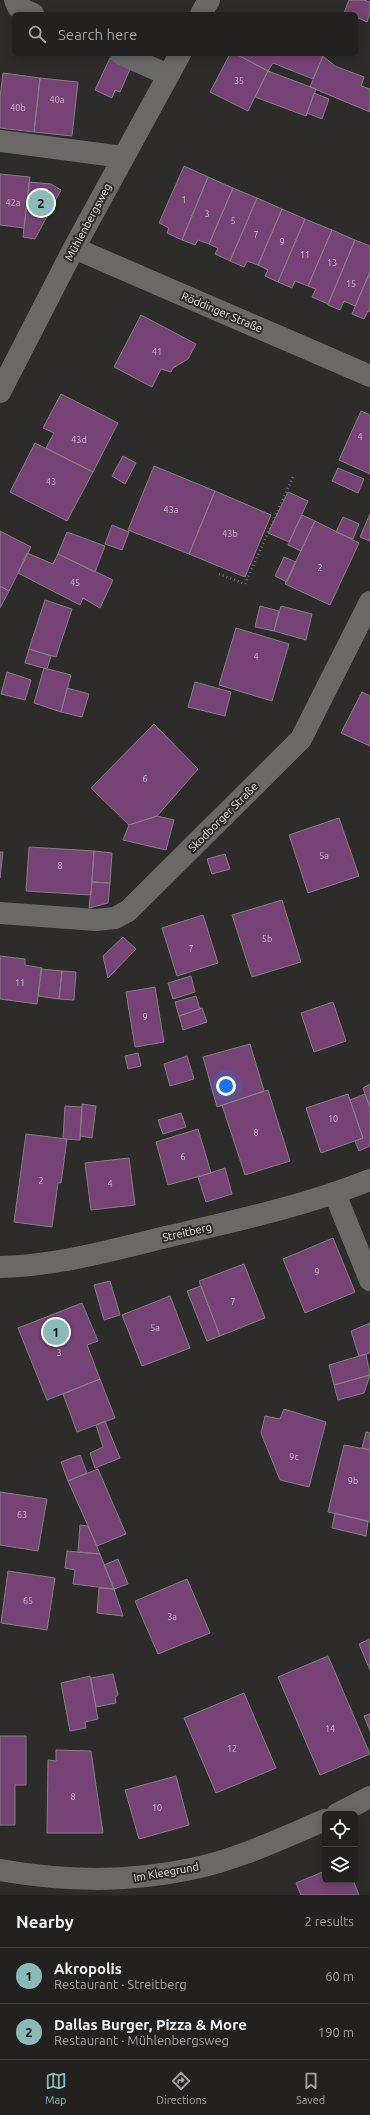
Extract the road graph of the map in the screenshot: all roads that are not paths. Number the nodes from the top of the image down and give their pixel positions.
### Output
1 (15, 0) edge
2 (208, 0) edge
3 (29, 12) edge
4 (202, 12) edge
5 (125, 56) edge
6 (179, 56) edge
7 (168, 75) junction
8 (0, 141) edge
9 (123, 157) junction
10 (74, 248) junction
11 (370, 376) edge
12 (0, 392) edge
13 (370, 602) edge
14 (0, 913) edge
15 (370, 1180) edge
16 (335, 1194) junction
17 (0, 1267) edge
18 (370, 1280) edge
19 (370, 1797) edge
20 (343, 1811) edge
21 (322, 1821) edge
22 (0, 1870) edge

1 - 3 street
2 - 4 street
5 - 7 street
6 - 7 street, Mühlenbergsweg
7 - 9 street, Mühlenbergsweg
8 - 9 street
9 - 10 street, Mühlenbergsweg
10 - 11 street, Röddinger Straße
10 - 12 street, Mühlenbergsweg
13 - 14 street, Skodborger Straße
15 - 16 street, Streitberg
16 - 17 street, Streitberg
16 - 18 street
19 - 20 street
21 - 22 street, Im Kleegrund

